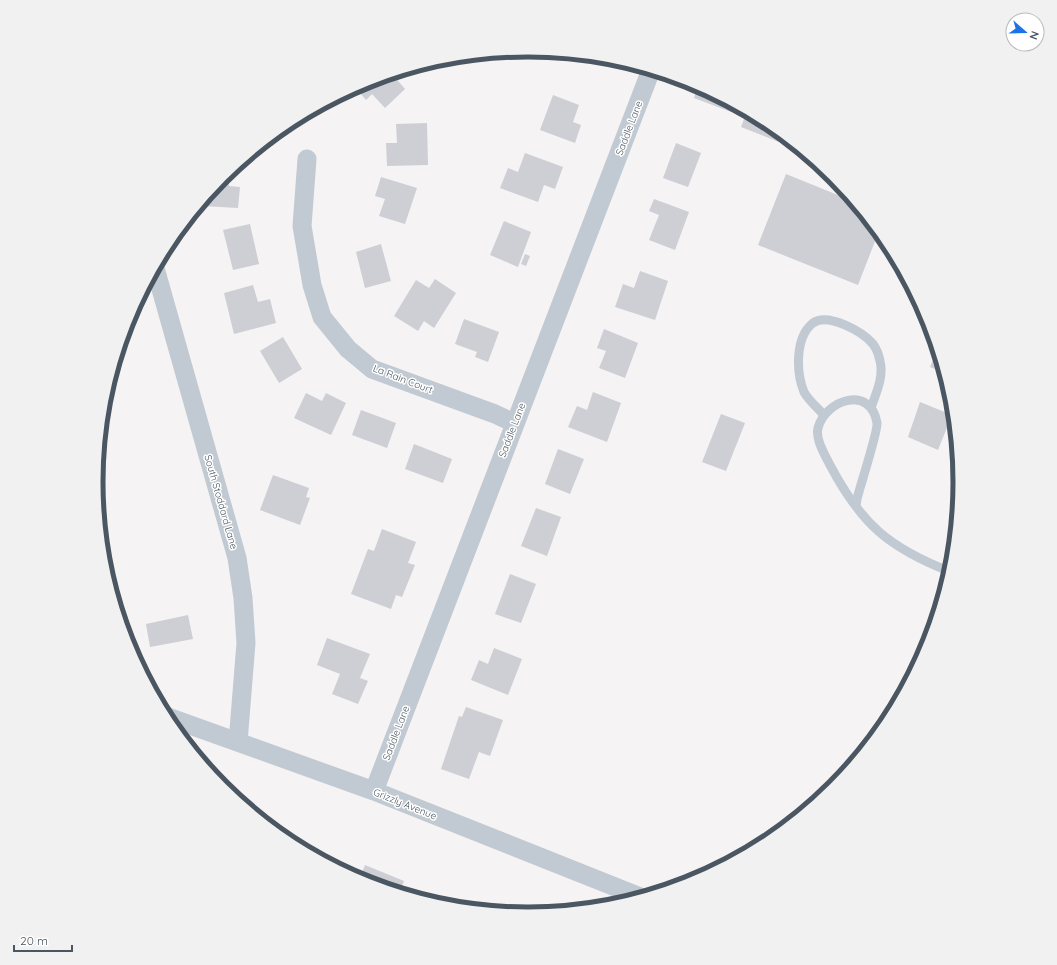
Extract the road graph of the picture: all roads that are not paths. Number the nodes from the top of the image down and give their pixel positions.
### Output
1 (649, 75) edge
2 (307, 159) dead end
3 (157, 275) edge
4 (871, 408) junction
5 (824, 414) junction
6 (514, 423) junction
7 (856, 506) junction
8 (945, 569) edge
9 (176, 720) edge
10 (238, 742) junction
11 (374, 791) junction
12 (635, 895) edge

1 - 6 street, Saddle Lane
2 - 6 street, La Rain Court
3 - 10 street, South Stoddard Lane
4 - 5 lane
4 - 5 lane
4 - 7 lane
5 - 7 lane
6 - 11 street, Saddle Lane
7 - 8 lane
9 - 10 street, Grizzly Avenue
10 - 11 street, Grizzly Avenue
11 - 12 street, Grizzly Avenue

